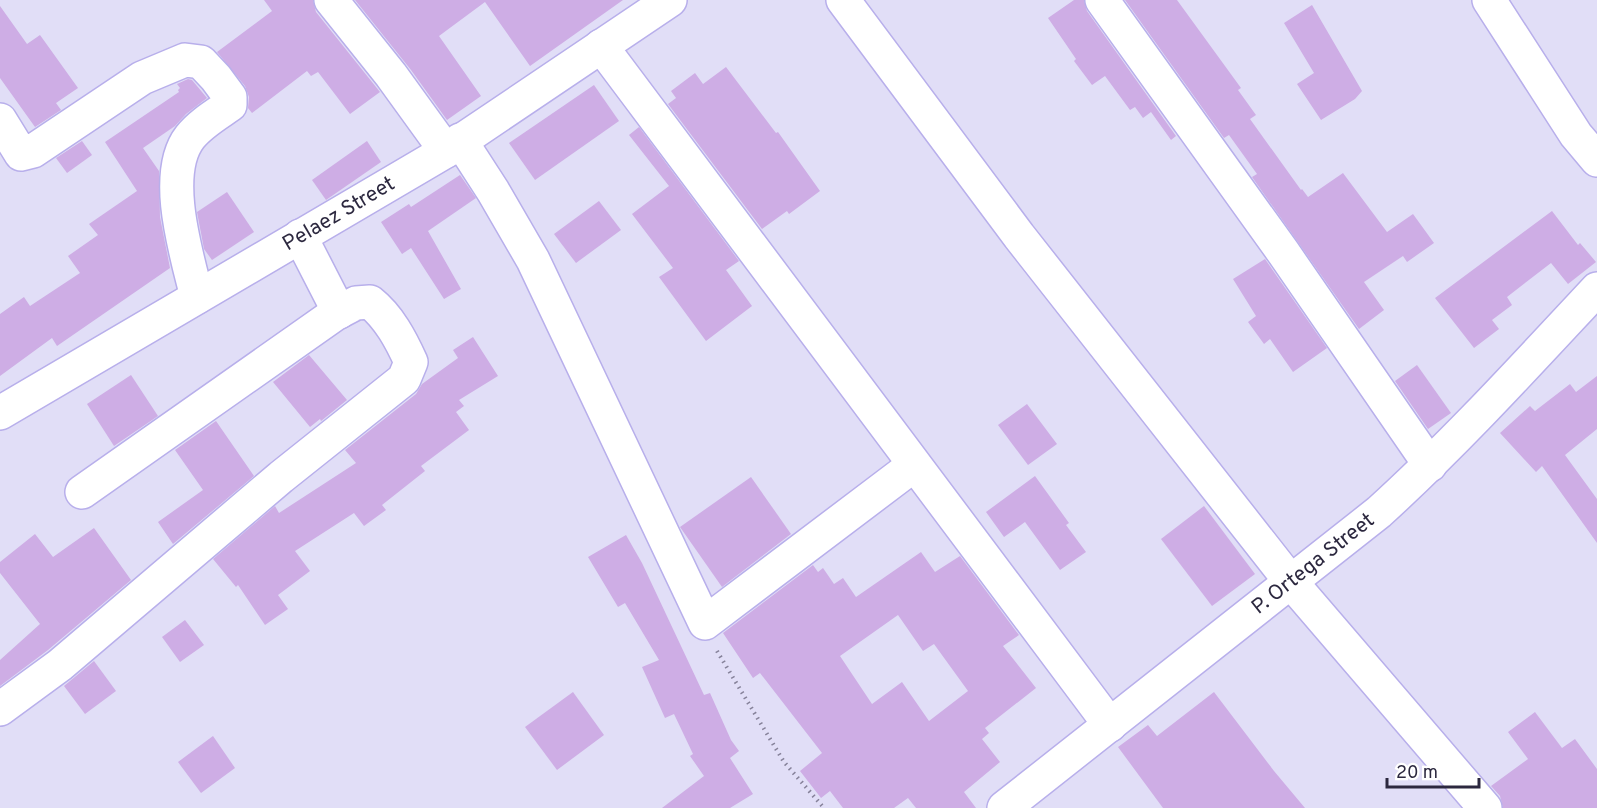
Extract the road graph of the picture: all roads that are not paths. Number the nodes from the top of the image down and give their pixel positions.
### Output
1 (331, 0) edge
2 (670, 0) edge
3 (843, 0) edge
4 (1102, 0) edge
5 (1489, 0) edge
6 (601, 46) junction
7 (0, 120) edge
8 (453, 146) junction
9 (1597, 160) edge
10 (300, 236) junction
11 (1597, 289) edge
12 (197, 297) junction
13 (339, 312) junction
14 (0, 413) edge
15 (915, 465) junction
16 (1430, 465) junction
17 (82, 492) dead end
18 (1291, 582) junction
19 (0, 709) edge
20 (1110, 724) junction
21 (1004, 808) edge
22 (1485, 808) edge

1 - 8 street
2 - 6 street, Pelaez Street
3 - 18 street
4 - 16 street
5 - 9 street
6 - 8 street, Pelaez Street
6 - 15 street
7 - 12 street
8 - 10 street, Pelaez Street
8 - 15 street
10 - 12 street, Pelaez Street
10 - 13 street
11 - 16 street, P. Ortega Street
12 - 14 street, Pelaez Street
13 - 17 street
13 - 19 street
15 - 20 street
16 - 18 street, P. Ortega Street
18 - 20 street, P. Ortega Street
18 - 22 street
20 - 21 street, P. Ortega Street

